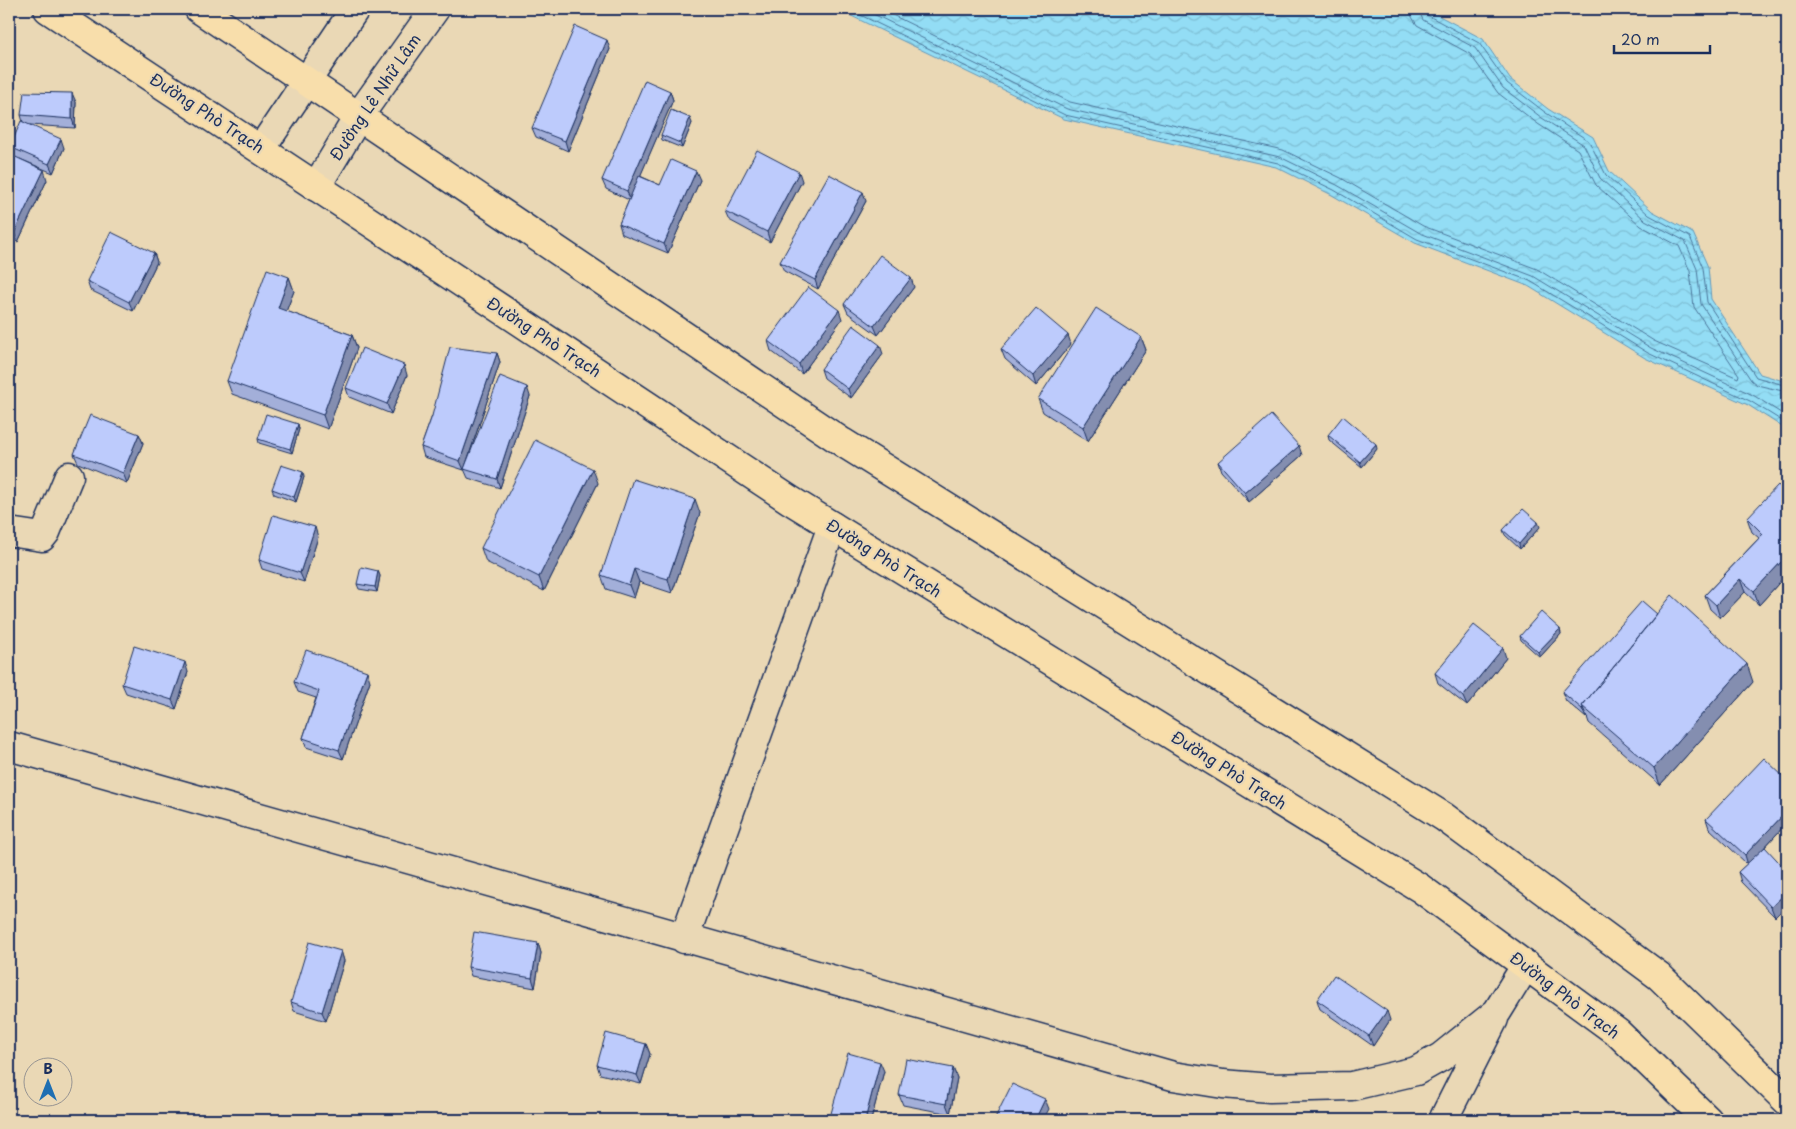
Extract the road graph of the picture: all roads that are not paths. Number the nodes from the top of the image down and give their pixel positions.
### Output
1 (48, 9) edge
2 (200, 9) edge
3 (355, 9) edge
4 (435, 9) edge
5 (306, 79) junction
6 (358, 117) junction
7 (261, 149) junction
8 (316, 187) junction
9 (69, 476) dead end
10 (832, 526) junction
11 (9, 532) edge
12 (9, 746) edge
13 (684, 939) junction
14 (1526, 965) junction
15 (1497, 1012) junction
16 (1787, 1101) edge
17 (1443, 1120) edge
18 (1708, 1120) edge

1 - 7 highway, Đường Phò Trạch
2 - 5 highway
3 - 5 street
4 - 6 street, Đường Lê Nhữ Lâm
5 - 6 highway
5 - 7 street
6 - 8 street, Đường Lê Nhữ Lâm
6 - 16 highway
7 - 8 highway, Đường Phò Trạch
8 - 10 highway, Đường Phò Trạch
9 - 11 street
10 - 13 street
10 - 14 highway, Đường Phò Trạch
12 - 13 street
13 - 15 street
14 - 15 street
14 - 18 highway, Đường Phò Trạch
15 - 17 street

